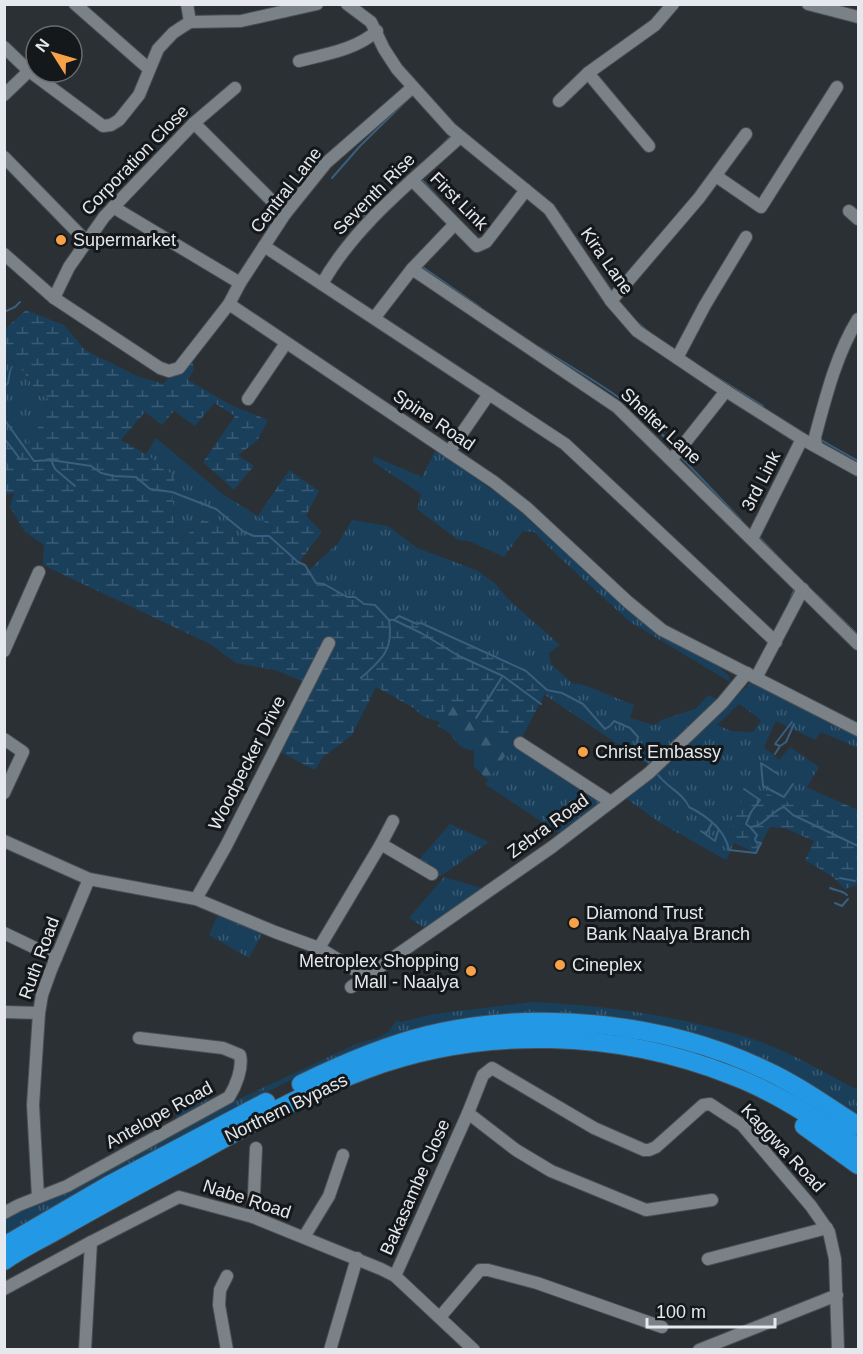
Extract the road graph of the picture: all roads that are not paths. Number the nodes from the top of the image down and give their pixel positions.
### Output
1 (75, 4) edge
2 (317, 4) edge
3 (347, 4) edge
4 (673, 4) edge
5 (811, 5) edge
6 (274, 9) edge
7 (185, 11) edge
8 (858, 17) edge
9 (374, 27) junction
10 (4, 47) edge
11 (299, 61) dead end
12 (24, 66) edge
13 (149, 69) junction
14 (588, 73) junction
15 (24, 76) edge
16 (46, 84) edge
17 (413, 87) junction
18 (837, 87) dead end
19 (236, 88) dead end
20 (4, 95) edge
21 (559, 101) dead end
22 (195, 123) junction
23 (746, 134) dead end
24 (460, 137) junction
25 (650, 146) dead end
26 (4, 158) edge
27 (716, 176) junction
28 (412, 180) junction
29 (526, 190) junction
30 (113, 207) junction
31 (285, 214) junction
32 (454, 225) junction
33 (746, 237) dead end
34 (86, 241) junction
35 (264, 246) junction
36 (4, 254) edge
37 (412, 269) junction
38 (240, 283) junction
39 (322, 284) junction
40 (614, 297) junction
41 (54, 298) junction
42 (229, 304) junction
43 (375, 317) junction
44 (858, 319) edge
45 (286, 343) junction
46 (678, 354) junction
47 (726, 391) junction
48 (489, 394) junction
49 (248, 399) dead end
50 (802, 439) junction
51 (816, 447) junction
52 (449, 452) junction
53 (675, 455) junction
54 (858, 470) edge
55 (752, 539) junction
56 (39, 572) dead end
57 (803, 589) junction
58 (773, 639) junction
59 (329, 643) dead end
60 (858, 644) edge
61 (4, 651) edge
62 (752, 675) junction
63 (858, 730) edge
64 (4, 739) edge
65 (520, 743) dead end
66 (4, 793) edge
67 (611, 802) junction
68 (393, 821) dead end
69 (4, 842) edge
70 (381, 844) junction
71 (432, 874) dead end
72 (89, 879) junction
73 (196, 899) junction
74 (4, 933) edge
75 (319, 948) junction
76 (56, 958) junction
77 (367, 977) junction
78 (351, 987) dead end
79 (4, 1012) edge
80 (39, 1013) junction
81 (139, 1038) dead end
82 (785, 1091) junction
83 (858, 1112) edge
84 (468, 1113) junction
85 (858, 1126) edge
86 (858, 1147) edge
87 (256, 1148) dead end
88 (343, 1155) dead end
89 (858, 1165) edge
90 (38, 1197) junction
91 (712, 1200) dead end
92 (4, 1213) edge
93 (253, 1217) junction
94 (827, 1228) junction
95 (304, 1238) junction
96 (91, 1242) junction
97 (4, 1246) edge
98 (357, 1258) junction
99 (708, 1259) dead end
100 (4, 1260) edge
101 (227, 1276) dead end
102 (395, 1276) junction
103 (4, 1289) edge
104 (837, 1295) junction
105 (440, 1317) junction
106 (662, 1327) dead end
107 (473, 1349) edge
108 (85, 1350) edge
109 (227, 1350) edge
110 (330, 1350) edge
111 (699, 1350) edge
112 (837, 1350) edge

1 - 13 street
2 - 6 street
3 - 9 street
4 - 14 street
5 - 8 street
6 - 7 street
7 - 13 street
9 - 11 street
9 - 17 street, Kira Lane
10 - 12 street
13 - 16 street
14 - 21 street
14 - 25 street
15 - 20 street
17 - 24 street, Kira Lane
17 - 31 street, Central Lane
18 - 27 street
19 - 22 street, Corporation Close
22 - 30 street, Corporation Close
22 - 31 street
23 - 27 street
24 - 28 street, Seventh Rise
24 - 29 street, Kira Lane
26 - 34 street
27 - 40 street
28 - 32 street, First Link
28 - 39 street, Seventh Rise
29 - 32 street, First Link
29 - 40 street, Kira Lane
30 - 34 street, Corporation Close
30 - 38 street
31 - 35 street, Central Lane
32 - 37 street
33 - 46 street
34 - 41 street, Corporation Close
35 - 38 street, Central Lane
35 - 39 street
36 - 41 street
37 - 43 street
37 - 53 street, Shelter Lane
38 - 42 street, Central Lane
39 - 43 street
40 - 46 street, Kira Lane
41 - 42 street
42 - 45 street, Spine Road
43 - 48 street
44 - 51 street
45 - 49 street
45 - 52 street, Spine Road
46 - 47 street, Kira Lane
47 - 50 street, Kira Lane
47 - 53 street
48 - 52 street
48 - 58 street
50 - 51 street, Kira Lane
50 - 55 street, 3rd Link
51 - 54 street, Kira Lane
52 - 62 street, Spine Road
53 - 55 street, Shelter Lane
55 - 57 street, Shelter Lane
56 - 61 street
57 - 58 street, Zebra Road
57 - 60 street, Shelter Lane
58 - 62 street, Zebra Road
59 - 73 street, Woodpecker Drive
62 - 63 street, Spine Road
62 - 67 street, Zebra Road
64 - 66 street
65 - 67 street
67 - 77 street, Zebra Road
68 - 70 street
69 - 72 street
70 - 71 street
70 - 75 street
72 - 73 street
72 - 76 street, Ruth Road
73 - 75 street
74 - 76 street
75 - 77 street
76 - 80 street, Ruth Road
77 - 78 street, Zebra Road
79 - 80 street
80 - 90 street, Ruth Road
81 - 90 street, Antelope Road
82 - 83 highway
82 - 85 highway, Northern Bypass
82 - 86 highway, Northern Bypass
82 - 89 highway
82 - 97 highway, Northern Bypass
82 - 100 highway, Northern Bypass
84 - 91 street
84 - 94 street, Kaggwa Road
84 - 102 street, Bakasambe Close
87 - 93 street
88 - 95 street
90 - 92 street
93 - 95 street, Nabe Road
93 - 96 street, Nabe Road
94 - 99 street
94 - 104 street, Kaggwa Road
95 - 98 street, Nabe Road
96 - 103 street, Nabe Road
96 - 108 street
98 - 102 street, Nabe Road
98 - 110 street
101 - 109 street
102 - 105 street, Nabe Road
104 - 111 street
104 - 112 street, Kaggwa Road
105 - 106 street
105 - 107 street, Nabe Road

